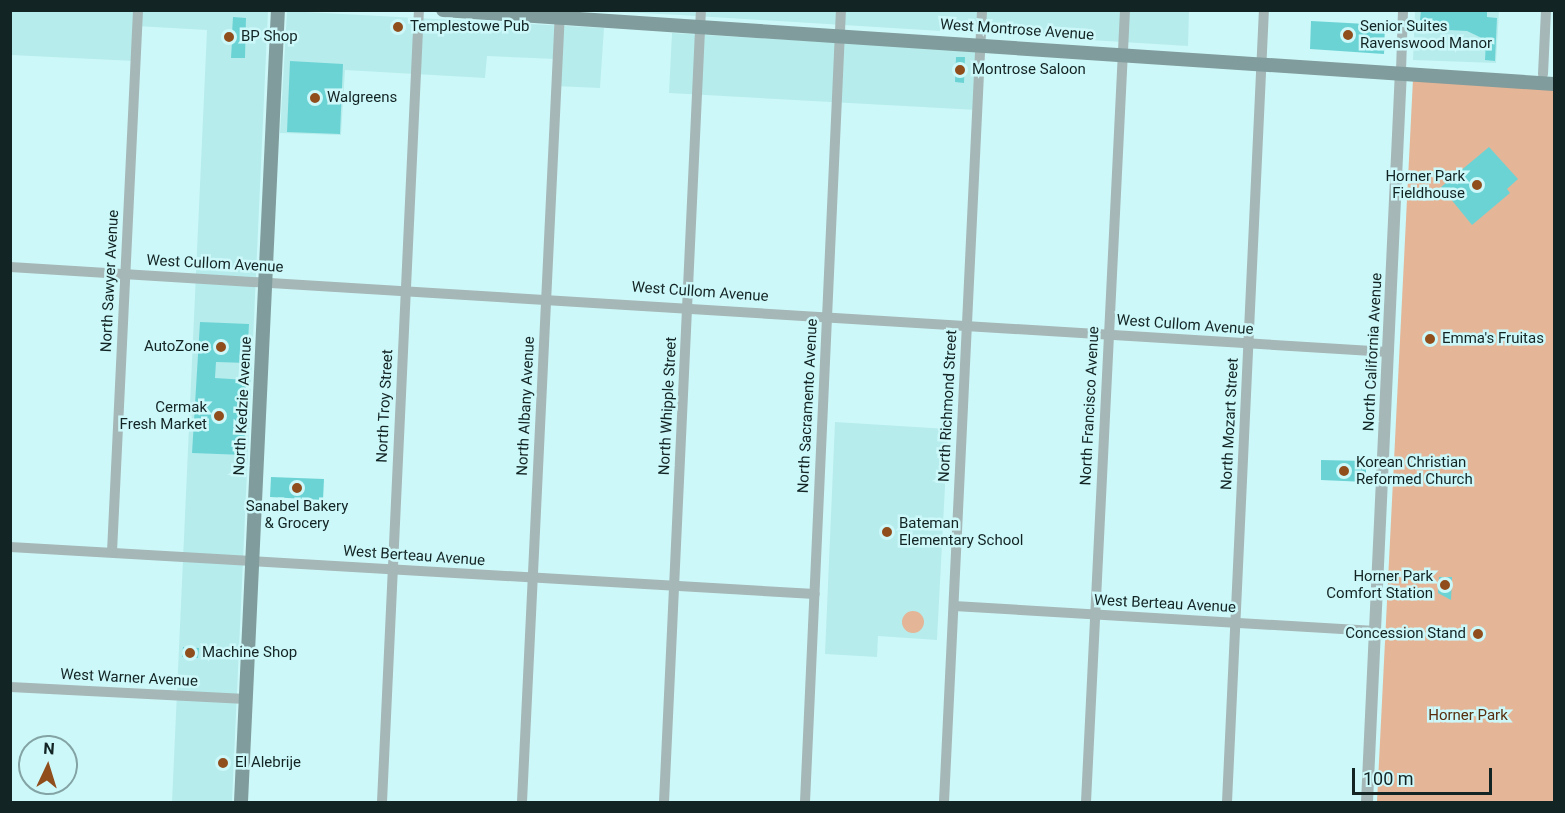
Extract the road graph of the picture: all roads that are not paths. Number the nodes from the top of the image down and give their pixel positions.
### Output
1 (138, 10) edge
2 (278, 10) edge
3 (419, 10) edge
4 (443, 10) edge
5 (701, 10) edge
6 (841, 10) edge
7 (981, 10) edge
8 (1125, 10) edge
9 (1264, 10) edge
10 (1403, 10) edge
11 (1546, 10) edge
12 (560, 14) edge
13 (700, 27) junction
14 (840, 35) junction
15 (980, 44) junction
16 (1123, 53) junction
17 (1262, 62) junction
18 (1401, 71) junction
19 (1544, 72) edge
20 (1516, 78) junction
21 (1554, 84) edge
22 (10, 267) edge
23 (125, 274) junction
24 (265, 282) junction
25 (406, 291) junction
26 (546, 298) junction
27 (687, 306) junction
28 (827, 316) junction
29 (967, 327) junction
30 (1109, 335) junction
31 (1249, 344) junction
32 (1388, 352) junction
33 (10, 548) edge
34 (112, 552) junction
35 (253, 560) junction
36 (392, 570) junction
37 (533, 578) junction
38 (674, 585) junction
39 (815, 594) junction
40 (954, 606) junction
41 (1095, 614) junction
42 (1236, 623) junction
43 (1375, 631) junction
44 (10, 687) edge
45 (246, 699) junction
46 (242, 802) edge
47 (382, 802) edge
48 (522, 802) edge
49 (664, 802) edge
50 (805, 802) edge
51 (945, 802) edge
52 (1086, 802) edge
53 (1227, 802) edge
54 (1367, 802) edge

1 - 23 street, North Sawyer Avenue
2 - 24 main road, North Kedzie Avenue
3 - 25 street, North Troy Street
4 - 12 main road, West Montrose Avenue
5 - 13 street, North Whipple Street
6 - 14 street, North Sacramento Avenue
7 - 15 street, North Richmond Street
8 - 16 street, North Francisco Avenue
9 - 17 street, North Mozart Street
10 - 18 street, North California Avenue
11 - 19 street
12 - 13 main road, West Montrose Avenue
12 - 26 street, North Albany Avenue
13 - 14 main road, West Montrose Avenue
13 - 27 street, North Whipple Street
14 - 15 main road, West Montrose Avenue
14 - 28 street, North Sacramento Avenue
15 - 16 main road, West Montrose Avenue
15 - 29 street, North Richmond Street
16 - 17 main road, West Montrose Avenue
16 - 30 street, North Francisco Avenue
17 - 18 main road, West Montrose Avenue
17 - 31 street, North Mozart Street
18 - 20 main road, West Montrose Avenue
18 - 32 street, North California Avenue
19 - 20 main road, West Montrose Avenue
20 - 21 main road, West Montrose Avenue
22 - 23 street, West Cullom Avenue
23 - 24 street, West Cullom Avenue
23 - 34 street, North Sawyer Avenue
24 - 25 street, West Cullom Avenue
24 - 35 main road, North Kedzie Avenue
25 - 26 street, West Cullom Avenue
25 - 36 street, North Troy Street
26 - 27 street, West Cullom Avenue
26 - 37 street, North Albany Avenue
27 - 28 street, West Cullom Avenue
27 - 38 street, North Whipple Street
28 - 29 street, West Cullom Avenue
28 - 39 street, North Sacramento Avenue
29 - 30 street, West Cullom Avenue
29 - 40 street, North Richmond Street
30 - 31 street, West Cullom Avenue
30 - 41 street, North Francisco Avenue
31 - 32 street, West Cullom Avenue
31 - 42 street, North Mozart Street
32 - 43 street, North California Avenue
33 - 34 street, West Berteau Avenue
34 - 35 street, West Berteau Avenue
35 - 36 street, West Berteau Avenue
35 - 45 main road, North Kedzie Avenue
36 - 37 street, West Berteau Avenue
36 - 47 street, North Troy Street
37 - 38 street, West Berteau Avenue
37 - 48 street, North Albany Avenue
38 - 39 street, West Berteau Avenue
38 - 49 street, North Whipple Street
39 - 50 street, North Sacramento Avenue
40 - 41 street, West Berteau Avenue
40 - 51 street, North Richmond Street
41 - 42 street, West Berteau Avenue
41 - 52 street, North Francisco Avenue
42 - 43 street, West Berteau Avenue
42 - 53 street, North Mozart Street
43 - 54 street, North California Avenue
44 - 45 street, West Warner Avenue
45 - 46 main road, North Kedzie Avenue

